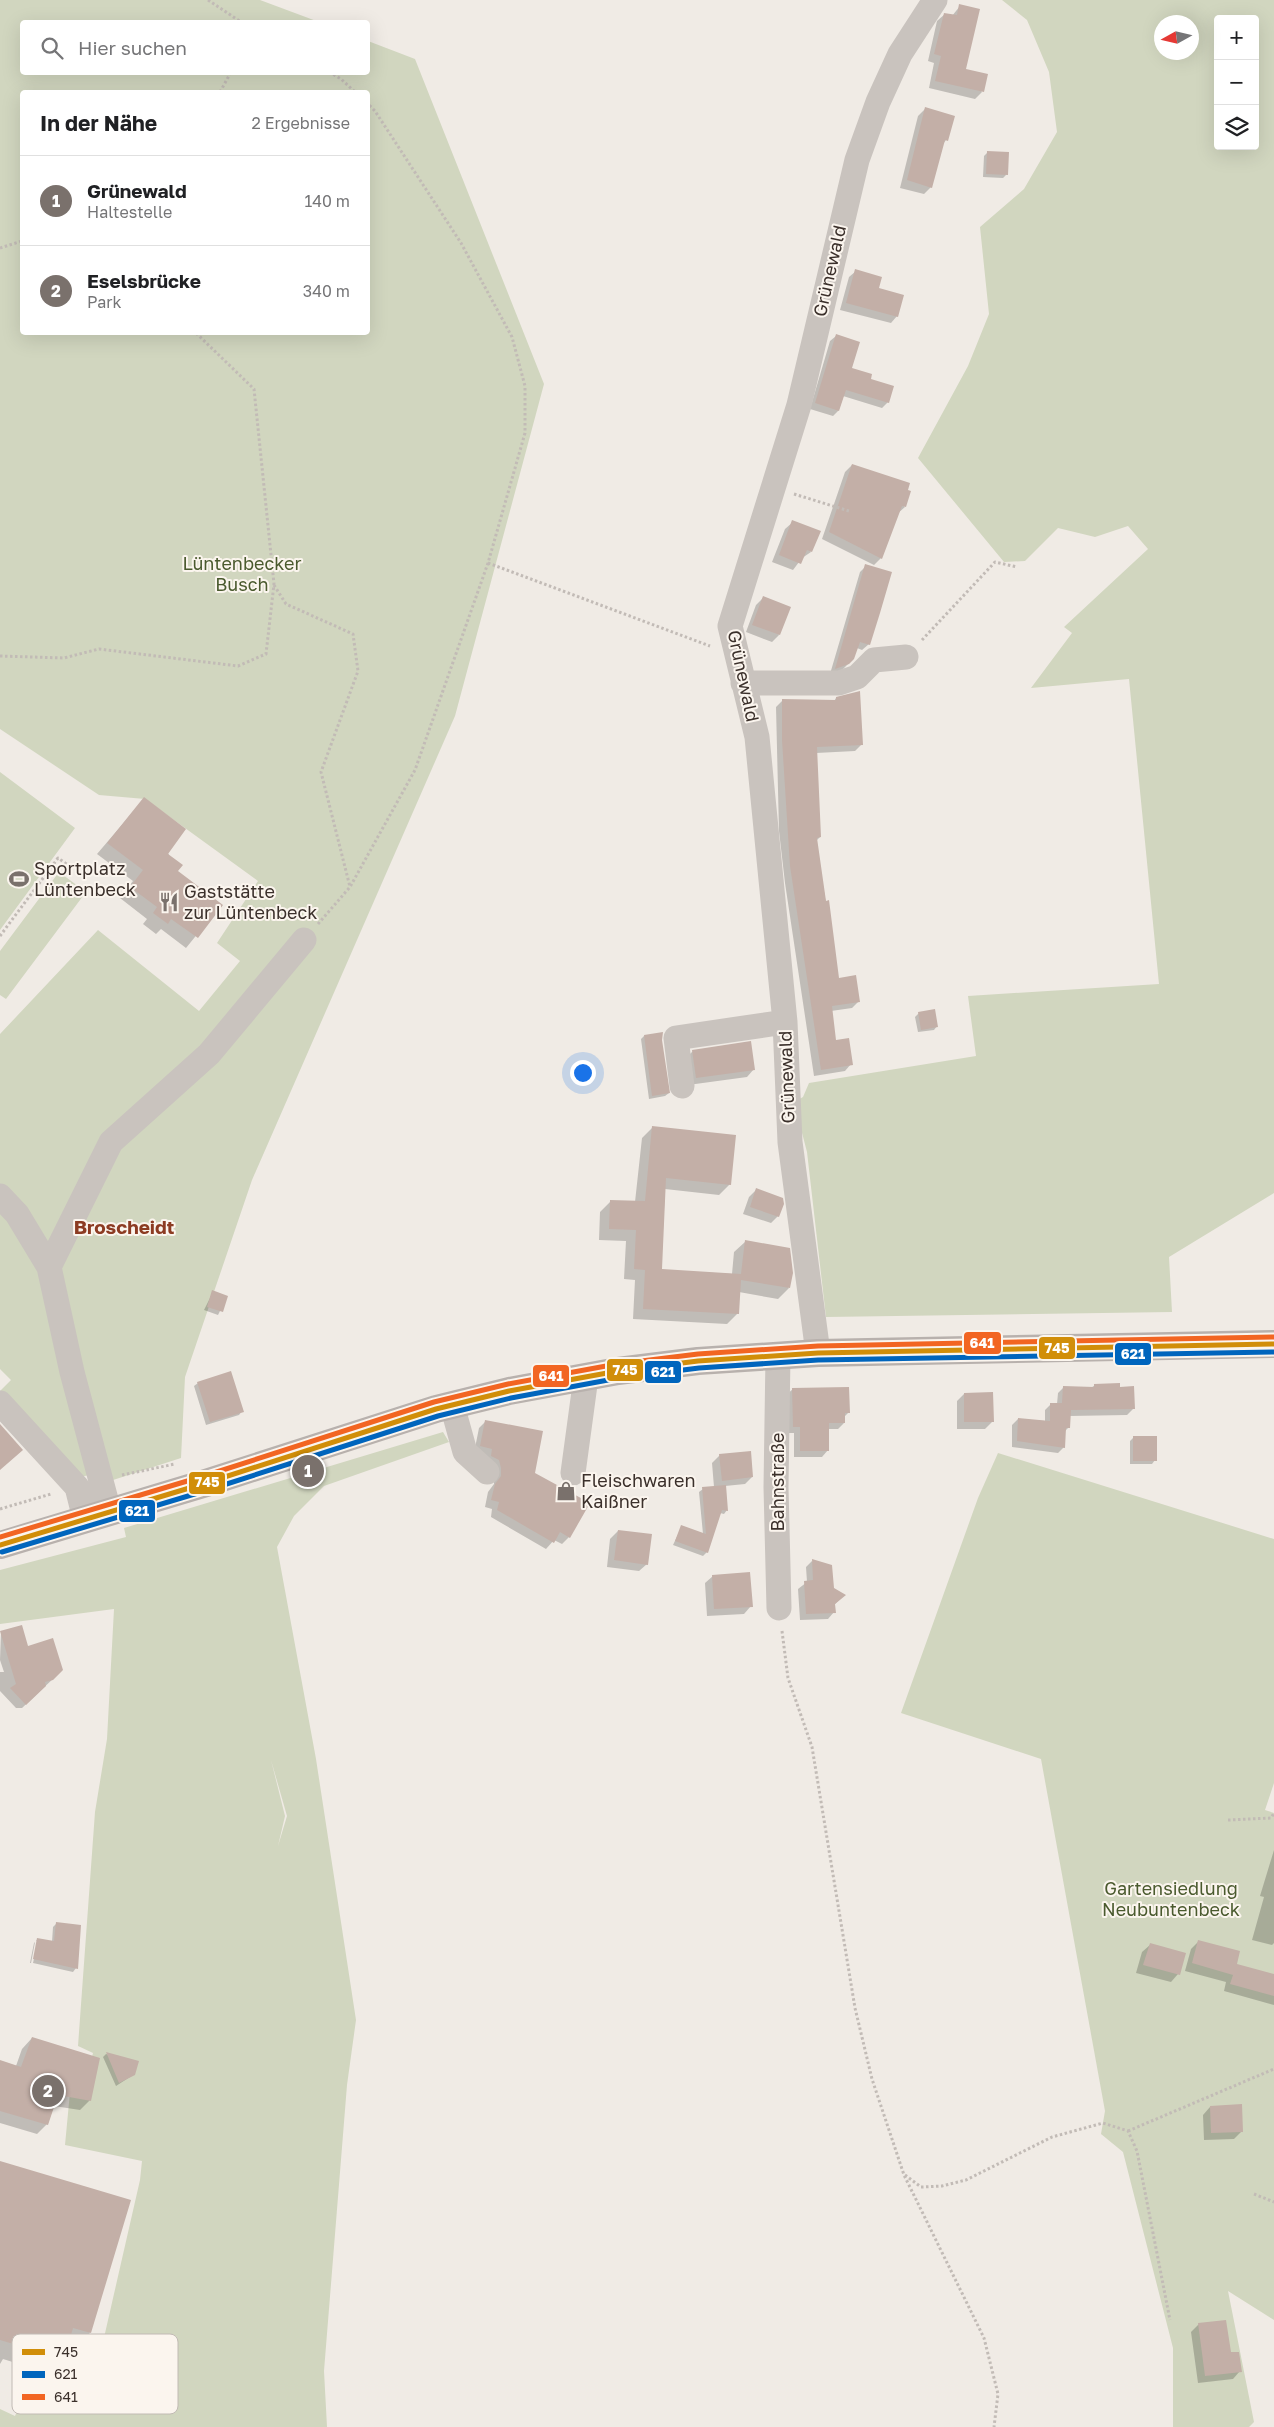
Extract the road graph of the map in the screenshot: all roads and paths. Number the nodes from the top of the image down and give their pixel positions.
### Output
1 (208, 0) edge
2 (935, 0) edge
3 (238, 20) edge
4 (229, 75) edge
5 (334, 75) edge
6 (221, 90) edge
7 (353, 90) edge
8 (370, 106) edge
9 (20, 242) edge
10 (0, 248) edge
11 (198, 335) edge
12 (772, 487) junction
13 (849, 511) dead end
14 (488, 563) junction
15 (1017, 567) dead end
16 (274, 584) junction
17 (0, 656) edge
18 (736, 656) junction
19 (906, 657) joint
20 (742, 683) junction
21 (68, 865) dead end
22 (350, 887) junction
23 (0, 936) edge
24 (304, 940) joint
25 (785, 1022) junction
26 (682, 1086) dead end
27 (0, 1196) edge
28 (49, 1266) junction
29 (1274, 1344) edge
30 (818, 1353) junction
31 (778, 1355) junction
32 (586, 1377) junction
33 (0, 1403) edge
34 (452, 1405) junction
35 (487, 1472) dead end
36 (573, 1474) dead end
37 (97, 1515) junction
38 (0, 1545) edge
39 (779, 1608) joint
40 (1274, 1813) edge
41 (1228, 1820) dead end
42 (1274, 2069) edge
43 (1128, 2131) junction
44 (904, 2175) junction
45 (1254, 2194) dead end
46 (1274, 2202) edge
47 (1170, 2320) dead end
48 (994, 2427) edge

1 - 3 path
2 - 12 street, Grünewald
4 - 6 path
5 - 7 path
8 - 14 path
9 - 10 path
11 - 16 path
12 - 13 path
12 - 18 street, Grünewald
14 - 18 path
14 - 22 path
15 - 19 path
16 - 17 path
16 - 22 path
18 - 20 street, Grünewald
19 - 20 street
20 - 25 street, Grünewald
21 - 23 path
22 - 24 path
24 - 28 street
25 - 26 street
25 - 30 street, Grünewald
27 - 28 street
28 - 37 street
29 - 30 main road
30 - 31 main road
31 - 32 main road
31 - 39 street, Bahnstraße
32 - 34 main road
32 - 36 street
33 - 37 street
34 - 35 street
34 - 37 main road
37 - 38 main road
39 - 44 path
40 - 41 path
42 - 43 path
43 - 44 path
43 - 47 path
44 - 48 path
45 - 46 path

